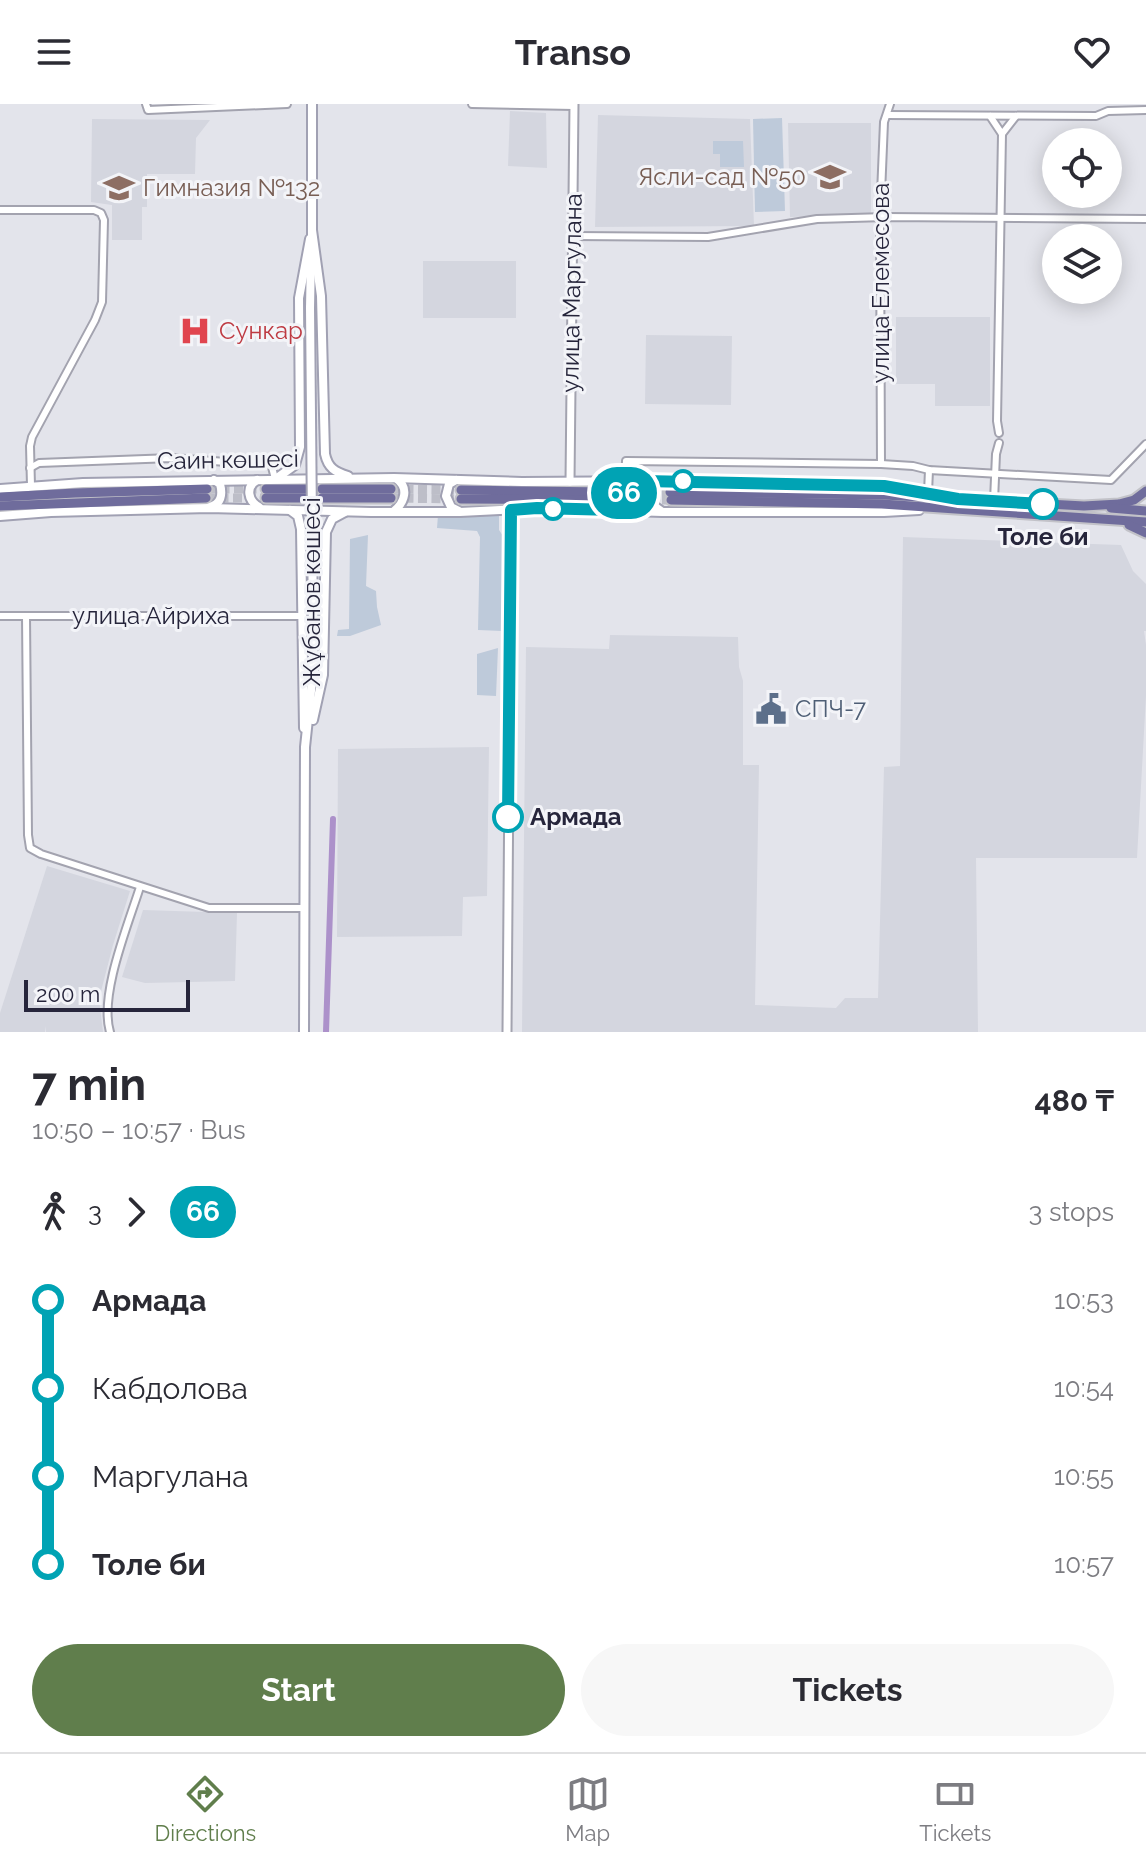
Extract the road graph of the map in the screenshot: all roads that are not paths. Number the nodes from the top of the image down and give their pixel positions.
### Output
1 (146, 104) edge
2 (287, 104) edge
3 (312, 104) edge
4 (472, 104) edge
5 (890, 104) edge
6 (574, 105) edge
7 (1146, 110) edge
8 (887, 115) junction
9 (990, 116) junction
10 (1016, 116) junction
11 (1002, 134) junction
12 (0, 210) edge
13 (880, 218) junction
14 (1000, 219) junction
15 (1146, 219) edge
16 (312, 230) junction
17 (573, 236) junction
18 (999, 433) dead end
19 (999, 443) dead end
20 (1146, 444) edge
21 (881, 464) junction
22 (30, 468) junction
23 (929, 470) junction
24 (996, 474) junction
25 (352, 478) junction
26 (257, 479) junction
27 (275, 479) junction
28 (214, 480) junction
29 (456, 480) junction
30 (663, 481) junction
31 (570, 482) junction
32 (625, 482) junction
33 (31, 486) junction
34 (392, 488) junction
35 (0, 489) edge
36 (1146, 491) edge
37 (266, 493) tunnel mouth
38 (307, 493) dead end
39 (322, 493) dead end
40 (928, 493) junction
41 (461, 495) tunnel mouth
42 (0, 497) edge
43 (207, 498) junction
44 (958, 499) junction
45 (608, 501) junction
46 (994, 501) junction
47 (0, 506) edge
48 (1084, 506) junction
49 (261, 508) junction
50 (939, 508) junction
51 (290, 509) junction
52 (511, 510) junction
53 (347, 511) junction
54 (1146, 511) edge
55 (394, 512) junction
56 (460, 512) junction
57 (662, 512) junction
58 (0, 516) edge
59 (1099, 519) junction
60 (1146, 522) edge
61 (1146, 533) edge
62 (0, 616) edge
63 (26, 616) junction
64 (302, 616) junction
65 (305, 747) junction
66 (140, 887) junction
67 (304, 908) junction
68 (110, 1032) edge
69 (304, 1032) edge
70 (507, 1032) edge

1 - 2 street
3 - 16 main road, Жұбанов көшесі
4 - 6 street
5 - 8 street, улица Елемесова
6 - 17 street, улица Маргулана
7 - 10 street
8 - 9 street
8 - 13 street, улица Елемесова
9 - 10 street
9 - 11 street
10 - 11 street
11 - 14 street
12 - 22 street
13 - 14 street
13 - 17 street
13 - 21 street, улица Елемесова
14 - 15 street
14 - 18 street
16 - 25 main road
16 - 27 main road
16 - 65 main road, Жұбанов көшесі, bridge
17 - 31 street, улица Маргулана
19 - 24 street
20 - 24 street
21 - 23 street
21 - 32 street
22 - 27 street
22 - 33 street
23 - 24 street
23 - 40 street
24 - 46 street
25 - 27 main road, Саин көшесі
25 - 34 main road, Саин көшесі
26 - 27 main road, Саин көшесі
26 - 28 main road, Саин көшесі
26 - 49 main road
28 - 33 main road, Саин көшесі
28 - 43 main road
29 - 31 main road, Саин көшесі
29 - 34 main road, Саин көшесі
29 - 56 main road
30 - 32 main road
30 - 40 main road
30 - 57 main road
31 - 32 main road, Саин көшесі
32 - 45 main road
33 - 35 main road, Саин көшесі
34 - 39 main road, Саин көшесі
34 - 55 main road
36 - 48 main road
37 - 38 main road, Саин көшесі
40 - 44 main road
41 - 45 main road
42 - 43 main road, Саин көшесі
43 - 47 main road, Саин көшесі
43 - 49 main road, Саин көшесі
43 - 58 main road, Саин көшесі
44 - 46 main road
44 - 50 main road
45 - 52 main road, Саин көшесі
45 - 57 main road
46 - 48 main road
48 - 54 main road
49 - 51 main road, Саин көшесі
50 - 57 main road
50 - 59 main road
51 - 53 main road, Саин көшесі
51 - 64 main road
52 - 56 main road, Саин көшесі
52 - 70 street
53 - 55 main road, Саин көшесі
53 - 65 main road
55 - 56 main road, Саин көшесі
59 - 60 main road
59 - 61 main road
62 - 63 street, улица Айриха
63 - 64 street, улица Айриха
63 - 66 street
64 - 65 main road
65 - 67 main road, Жұбанов көшесі
66 - 67 street
66 - 68 street
67 - 69 main road, Жұбанов көшесі

